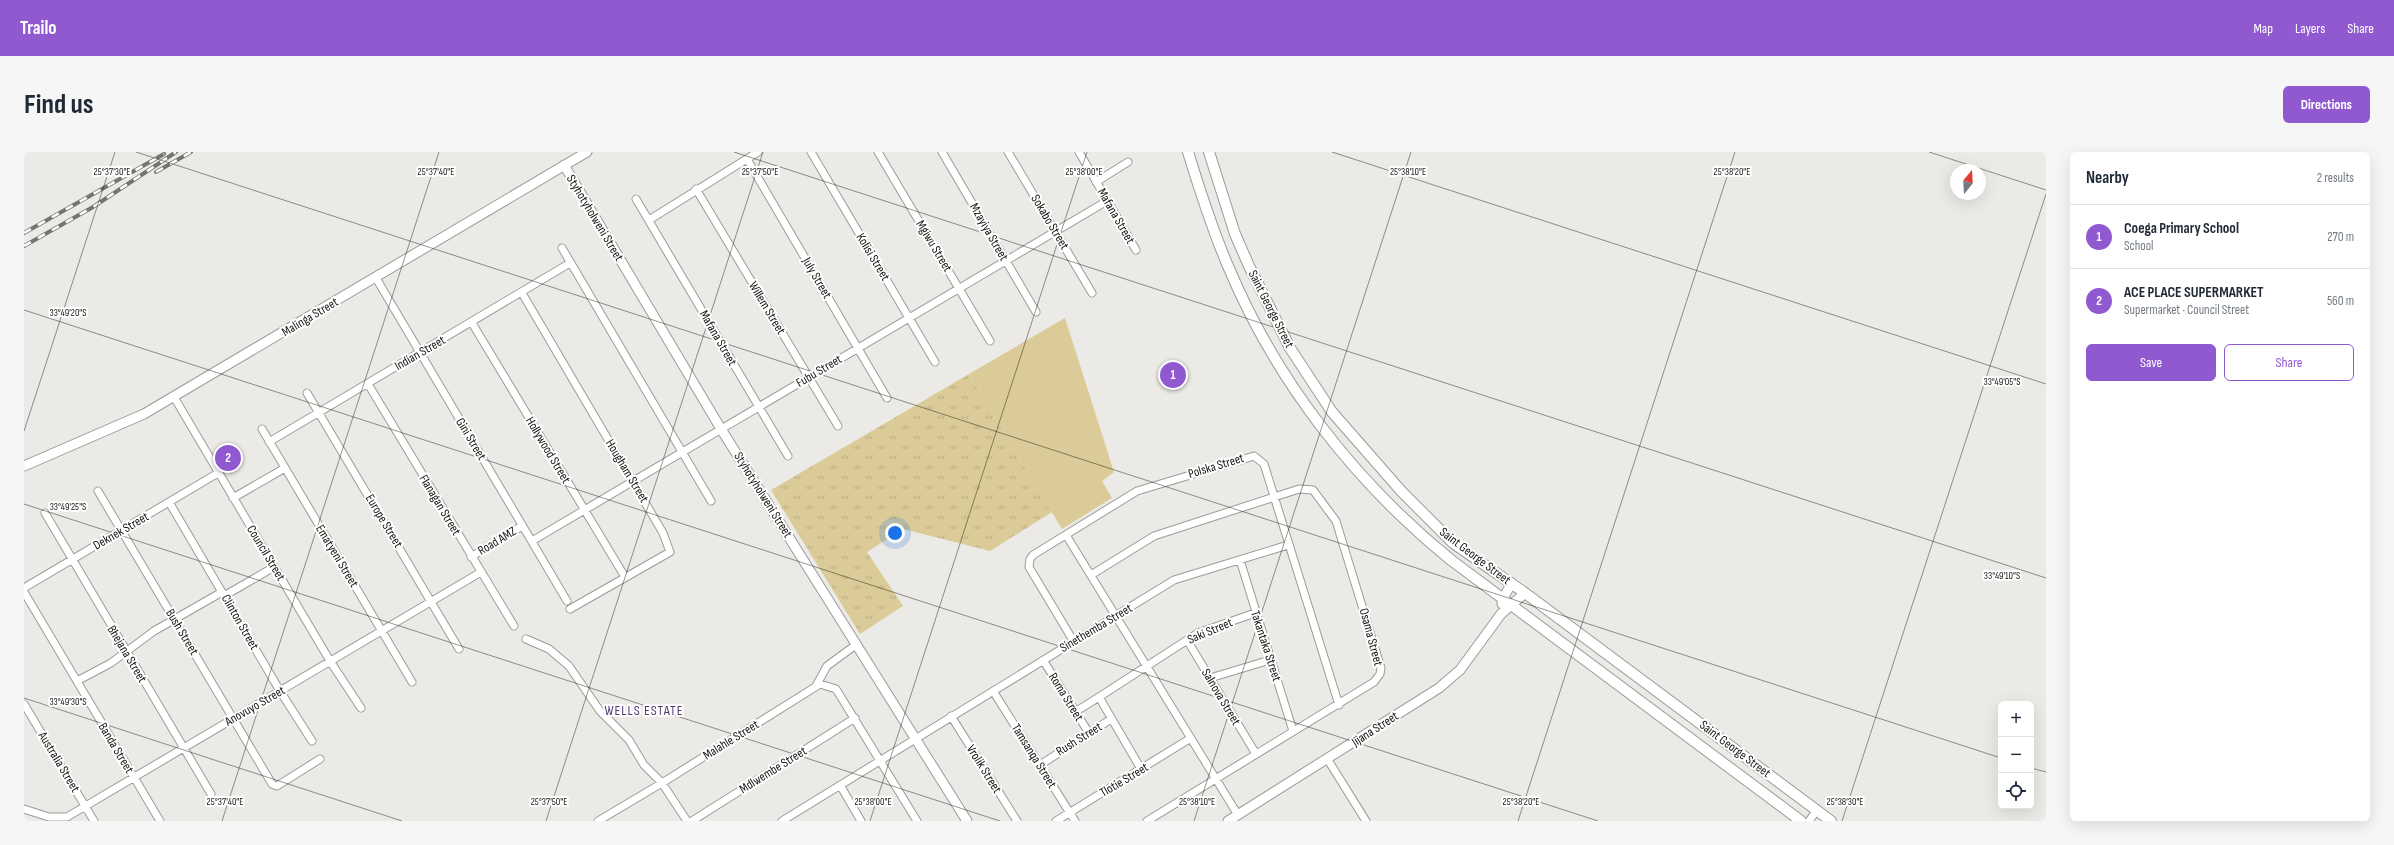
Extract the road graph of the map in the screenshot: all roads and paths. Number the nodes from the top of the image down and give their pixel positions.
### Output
1 (587, 152) edge
2 (758, 152) edge
3 (810, 152) edge
4 (878, 152) edge
5 (942, 152) edge
6 (1008, 152) edge
7 (1079, 152) edge
8 (1188, 152) edge
9 (1209, 152) edge
10 (747, 159) junction
11 (1128, 162) dead end
12 (564, 165) junction
13 (1096, 182) junction
14 (696, 189) junction
15 (636, 199) dead end
16 (1107, 201) junction
17 (648, 220) junction
18 (1056, 233) junction
19 (562, 248) dead end
20 (1136, 250) dead end
21 (1006, 261) junction
22 (570, 263) junction
23 (376, 278) junction
24 (959, 289) junction
25 (522, 293) junction
26 (1092, 293) dead end
27 (1036, 312) dead end
28 (909, 318) junction
29 (472, 323) junction
30 (990, 341) dead end
31 (857, 348) junction
32 (420, 352) junction
33 (935, 362) dead end
34 (808, 378) junction
35 (368, 384) junction
36 (308, 393) dead end
37 (174, 397) junction
38 (887, 398) dead end
39 (759, 407) junction
40 (319, 412) junction
41 (838, 426) dead end
42 (262, 429) dead end
43 (721, 429) junction
44 (270, 442) junction
45 (683, 453) junction
46 (788, 456) dead end
47 (24, 466) edge
48 (285, 468) junction
49 (218, 473) junction
50 (633, 481) junction
51 (98, 492) dead end
52 (233, 498) junction
53 (1275, 498) junction
54 (711, 501) dead end
55 (169, 502) junction
56 (584, 512) junction
57 (45, 513) dead end
58 (522, 526) junction
59 (121, 531) junction
60 (1066, 535) junction
61 (532, 541) junction
62 (1288, 545) junction
63 (471, 557) junction
64 (72, 560) junction
65 (1240, 560) junction
66 (274, 567) junction
67 (481, 572) junction
68 (1090, 575) junction
69 (625, 577) junction
70 (1512, 583) junction
71 (24, 588) edge
72 (24, 592) edge
73 (1525, 593) junction
74 (223, 594) junction
75 (1503, 598) junction
76 (431, 601) junction
77 (567, 601) dead end
78 (1512, 604) junction
79 (570, 609) dead end
80 (1255, 613) junction
81 (1501, 614) junction
82 (1116, 616) junction
83 (174, 620) junction
84 (514, 626) dead end
85 (381, 631) junction
86 (526, 638) dead end
87 (1187, 640) junction
88 (1074, 642) junction
89 (857, 644) junction
90 (460, 649) dead end
91 (127, 652) junction
92 (1043, 660) junction
93 (1270, 660) junction
94 (330, 661) junction
95 (1146, 665) junction
96 (1210, 678) junction
97 (77, 681) junction
98 (412, 682) dead end
99 (816, 686) junction
100 (280, 691) junction
101 (993, 691) junction
102 (1099, 697) junction
103 (24, 704) edge
104 (1338, 705) junction
105 (361, 708) dead end
106 (1075, 712) junction
107 (951, 716) junction
108 (233, 718) junction
109 (855, 718) junction
110 (1111, 719) junction
111 (1293, 732) junction
112 (1089, 733) junction
113 (1190, 738) junction
114 (916, 739) junction
115 (312, 741) dead end
116 (183, 748) junction
117 (1256, 754) junction
118 (320, 759) dead end
119 (1328, 760) junction
120 (881, 761) junction
121 (1040, 764) junction
122 (1141, 769) junction
123 (134, 778) junction
124 (1216, 779) junction
125 (662, 783) junction
126 (840, 785) junction
127 (211, 794) dead end
128 (85, 807) junction
129 (24, 809) edge
130 (1817, 810) junction
131 (1070, 813) junction
132 (1238, 815) junction
133 (793, 818) edge
134 (94, 821) edge
135 (160, 821) edge
136 (598, 821) edge
137 (687, 821) edge
138 (692, 821) edge
139 (782, 821) edge
140 (861, 821) edge
141 (917, 821) edge
142 (967, 821) edge
143 (1017, 821) edge
144 (1056, 821) edge
145 (1075, 821) edge
146 (1147, 821) edge
147 (1228, 821) edge
148 (1366, 821) edge
149 (1802, 821) edge
150 (1809, 821) edge
151 (1831, 821) edge

1 - 12 street, Malinga Street
2 - 10 street
3 - 28 street, Kolisi Street
4 - 24 street, Mgiwu Street
5 - 21 street, Mzayiya Street
6 - 18 street, Sokabo Street
7 - 13 street, Mafana Street
8 - 75 main road, Saint George Street
9 - 70 main road, Saint George Street
10 - 14 street
10 - 31 street, July Street
11 - 13 street, Mafana Street
12 - 23 street, Malinga Street
12 - 43 street, Styhotyholweni Street
13 - 16 street, Mafana Street
14 - 17 street
14 - 34 street, Willem Street
15 - 17 street, Mafana Street
16 - 18 street, Fubu Street
16 - 20 street, Mafana Street
17 - 39 street, Mafana Street
18 - 21 street, Fubu Street
18 - 26 street, Sokabo Street
19 - 22 street
21 - 24 street, Fubu Street
21 - 27 street, Mzayiya Street
22 - 25 street, Indian Street
22 - 45 street
23 - 32 street, Gini Street
23 - 37 street, Malinga Street
24 - 28 street, Fubu Street
24 - 30 street, Mgiwu Street
25 - 29 street, Indian Street
25 - 50 street, Hougham Street
28 - 31 street, Fubu Street
28 - 33 street, Kolisi Street
29 - 32 street, Indian Street
29 - 56 street, Hollywood Street
31 - 34 street, Fubu Street
31 - 38 street, July Street
32 - 35 street, Indian Street
32 - 58 street, Gini Street
34 - 39 street, Fubu Street
34 - 41 street, Willem Street
35 - 40 street, Indian Street
35 - 63 street, Flanagan Street
36 - 40 street, Europe Street
37 - 47 street, Malinga Street
37 - 49 street, Council Street
39 - 43 street, Fubu Street
39 - 46 street, Mafana Street
40 - 44 street, Indian Street
40 - 76 street, Europe Street
42 - 44 street, Ematyeni Street
43 - 45 street, Fubu Street
43 - 89 street, Styhotyholweni Street
44 - 48 street, Ematyeni Street
45 - 50 street, Fubu Street
45 - 54 street
48 - 52 street
48 - 85 street, Ematyeni Street
49 - 52 street, Council Street
49 - 55 street, Deknek Street
50 - 56 street, Fubu Street
50 - 69 street, Hougham Street
51 - 59 street, Bush Street
52 - 66 street, Council Street
53 - 60 street, Polska Street
53 - 62 street, Polska Street
53 - 68 street, Osama Street
53 - 104 street, Osama Street
55 - 59 street, Deknek Street
55 - 74 street, Clinton Street
56 - 61 street, Fubu Street
56 - 69 street, Hollywood Street
57 - 64 street, Bhejana Street
58 - 61 street, Gini Street
58 - 63 street, Road AMZ
59 - 64 street, Deknek Street
59 - 83 street, Bush Street
60 - 68 street
60 - 88 street, Polska Street
61 - 77 street, Gini Street
62 - 65 street, Sinethemba Street
62 - 104 street, Polska Street
63 - 67 street, Flanagan Street
64 - 71 street, Deknek Street
64 - 91 street, Bhejana Street
65 - 80 street, Takantaka Street
65 - 82 street, Sinethemba Street
66 - 74 street
66 - 94 street, Council Street
67 - 76 street, Anovuyo Street
67 - 84 street, Flanagan Street
68 - 82 street
69 - 79 street, Hougham Street
70 - 73 main road, Saint George Street
70 - 75 street
72 - 97 street, Banda Street
73 - 78 street, Jijana Street
73 - 130 main road, Saint George Street
74 - 83 street
74 - 100 street, Clinton Street
75 - 78 main road, Saint George Street
75 - 81 street, Jijana Street
76 - 85 street, Anovuyo Street
76 - 90 street, Europe Street
78 - 81 street, Jijana Street
78 - 149 main road, Saint George Street
80 - 87 street, Saki Street
80 - 93 street, Takantaka Street
81 - 119 street, Jijana Street
82 - 88 street, Sinethemba Street
82 - 95 street
83 - 91 street
83 - 108 street, Bush Street
85 - 94 street, Anovuyo Street
85 - 98 street, Ematyeni Street
86 - 125 street
87 - 95 street, Saki Street
87 - 96 street, Salnova Street
88 - 92 street, Sinethemba Street
89 - 99 street
89 - 114 street, Styhotyholweni Street
91 - 97 street
91 - 116 street, Bhejana Street
92 - 101 street, Sinethemba Street
92 - 106 street, Roma Street
93 - 96 street
93 - 111 street, Takantaka Street
94 - 100 street, Anovuyo Street
94 - 105 street, Council Street
95 - 102 street
95 - 113 street
96 - 117 street, Salnova Street
97 - 123 street, Banda Street
99 - 109 street
99 - 125 street, Malahle Street
100 - 108 street, Anovuyo Street
100 - 115 street, Clinton Street
101 - 107 street, Sinethemba Street
101 - 121 street, Tamsanqa Street
102 - 106 street
102 - 110 street, Rush Street
103 - 128 street, Australia Street
104 - 111 street, Osama Street
106 - 112 street, Roma Street
107 - 114 street, Sinethemba Street
107 - 143 street, Vrolik Street
108 - 116 street, Anovuyo Street
108 - 118 street, Bush Street
109 - 120 street
109 - 138 street, Mdlwembe Street
110 - 112 street, Rush Street
110 - 122 street
111 - 117 street, Osama Street
112 - 121 street, Rush Street
113 - 122 street, Tlotie Street
113 - 124 street
114 - 120 street, Sinethemba Street
114 - 142 street, Styhotyholweni Street
116 - 123 street, Anovuyo Street
116 - 127 street, Bhejana Street
117 - 124 street, Osama Street
119 - 132 street, Jijana Street
119 - 148 street
120 - 126 street, Sinethemba Street
120 - 141 street
121 - 131 street, Tamsanqa Street
122 - 131 street, Tlotie Street
123 - 128 street, Anovuyo Street
123 - 135 street, Banda Street
124 - 132 street
124 - 146 street
125 - 136 street, Malahle Street
125 - 137 street
126 - 133 street, Sinethemba Street
126 - 140 street
128 - 129 street, Anovuyo Street
128 - 134 street, Australia Street
130 - 150 street
130 - 151 main road, Saint George Street
131 - 144 street, Tlotie Street
131 - 145 street, Tamsanqa Street
132 - 147 street, Jijana Street
133 - 139 street, Sinethemba Street

